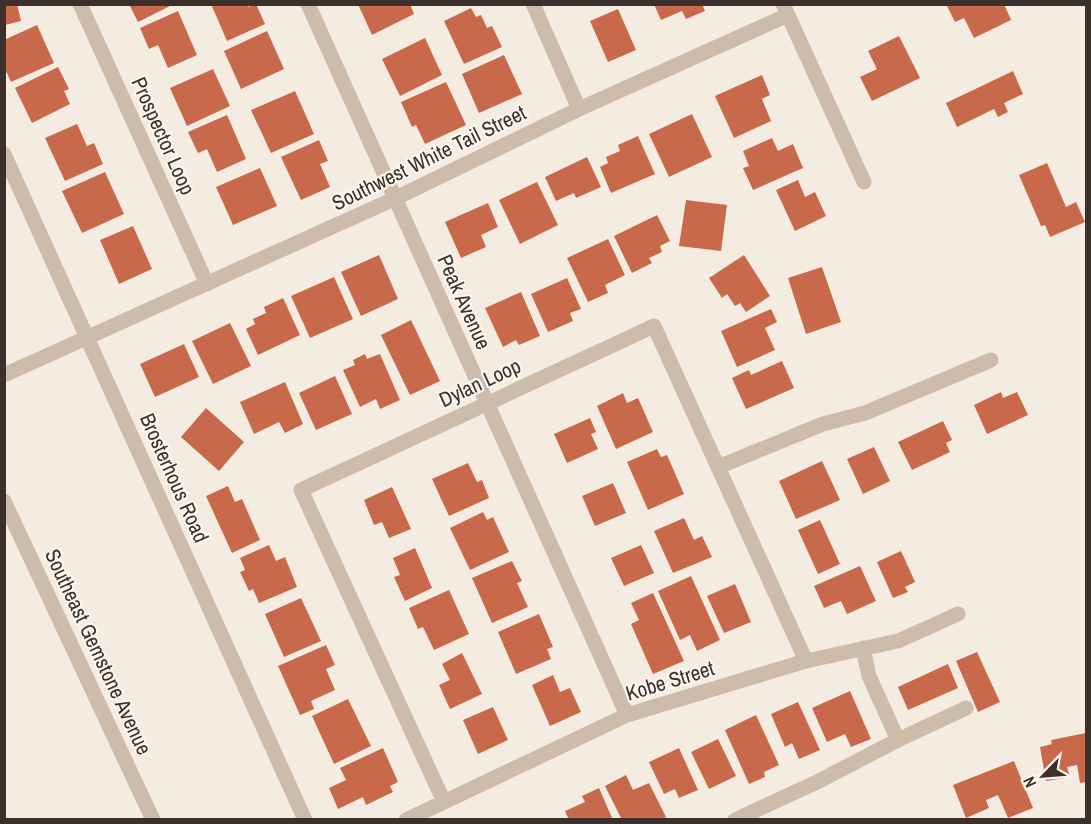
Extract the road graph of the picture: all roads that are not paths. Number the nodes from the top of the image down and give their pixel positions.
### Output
1 (80, 4) edge
2 (308, 4) edge
3 (532, 4) edge
4 (786, 10) edge
5 (579, 109) junction
6 (4, 154) edge
7 (864, 182) dead end
8 (394, 199) junction
9 (207, 284) junction
10 (87, 338) junction
11 (991, 360) dead end
12 (4, 375) edge
13 (486, 403) junction
14 (718, 467) junction
15 (4, 501) edge
16 (958, 614) dead end
17 (863, 648) junction
18 (806, 661) junction
19 (966, 708) dead end
20 (627, 715) junction
21 (898, 740) junction
22 (444, 801) junction
23 (153, 819) edge
24 (305, 819) edge
25 (405, 819) edge
26 (735, 819) edge

1 - 9 street, Prospector Loop
2 - 8 street, Peak Avenue
3 - 5 street
4 - 5 street, Southwest White Tail Street
4 - 7 street
5 - 8 street, Southwest White Tail Street
6 - 10 street, Brosterhous Road
8 - 9 street, Southwest White Tail Street
8 - 13 street, Peak Avenue
9 - 10 street, Southwest White Tail Street
10 - 12 street, Southwest White Tail Street
10 - 24 street, Brosterhous Road
11 - 14 street
13 - 14 street, Dylan Loop
13 - 20 street, Peak Avenue
13 - 22 street, Dylan Loop
14 - 18 street, Dylan Loop
15 - 23 street, Southeast Gemstone Avenue
16 - 17 street, Kobe Street
17 - 18 street, Kobe Street
17 - 21 street
18 - 20 street, Kobe Street
19 - 21 street
20 - 22 street, Kobe Street
21 - 26 street
22 - 25 street, Kobe Street

